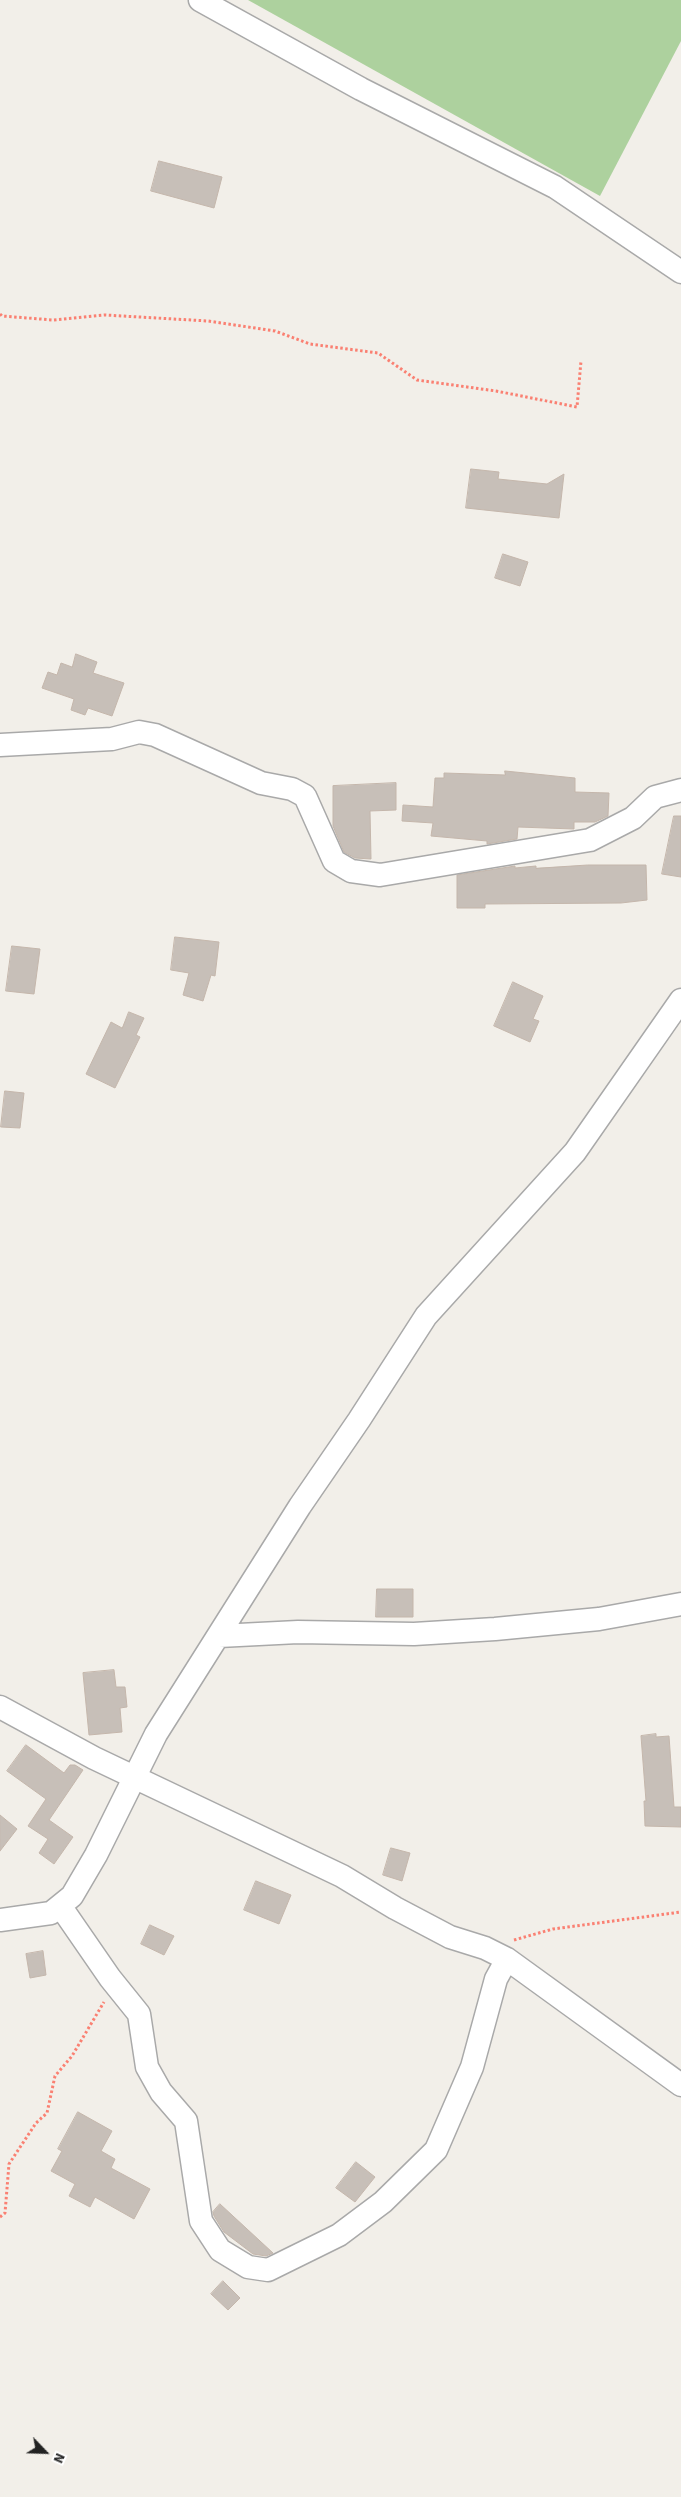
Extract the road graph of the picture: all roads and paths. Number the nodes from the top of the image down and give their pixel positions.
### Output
1 (200, 0) edge
2 (681, 272) edge
3 (0, 314) edge
4 (581, 361) dead end
5 (0, 745) edge
6 (681, 790) edge
7 (681, 1000) edge
8 (681, 1604) edge
9 (219, 1636) junction
10 (0, 1707) edge
11 (134, 1776) junction
12 (61, 1907) junction
13 (681, 1912) edge
14 (0, 1920) edge
15 (485, 1948) junction
16 (507, 1959) junction
17 (115, 1984) junction
18 (681, 2085) edge
19 (0, 2217) edge

1 - 2 street
3 - 4 path
5 - 6 street
7 - 9 street
8 - 9 street
9 - 11 street
10 - 11 street
11 - 12 street
11 - 15 street
12 - 14 street
12 - 17 street
13 - 15 path
15 - 16 street
16 - 17 street
16 - 18 street
17 - 19 path

